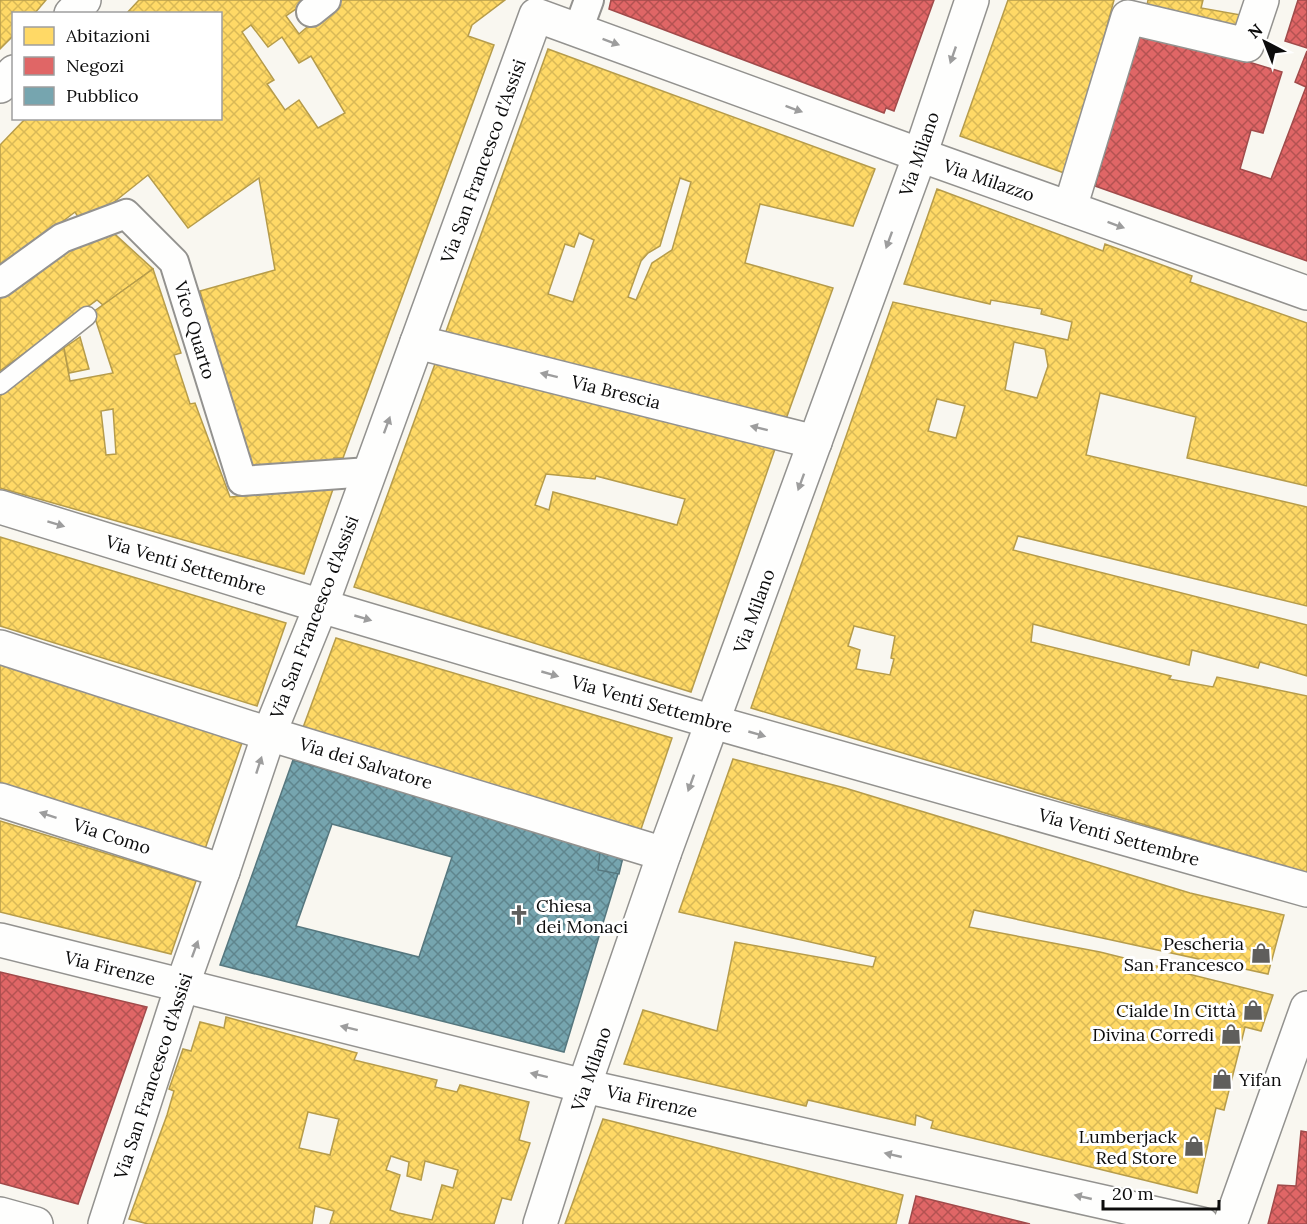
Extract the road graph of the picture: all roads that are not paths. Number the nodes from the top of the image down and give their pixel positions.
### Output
1 (84, 0) edge
2 (589, 0) edge
3 (972, 0) edge
4 (1262, 0) edge
5 (532, 7) edge
6 (73, 12) edge
7 (578, 30) junction
8 (12, 74) edge
9 (0, 86) edge
10 (920, 155) junction
11 (1070, 208) junction
12 (0, 284) edge
13 (1307, 293) edge
14 (87, 316) dead end
15 (417, 342) junction
16 (0, 385) edge
17 (815, 442) junction
18 (369, 472) junction
19 (0, 507) edge
20 (321, 606) junction
21 (0, 647) edge
22 (713, 722) junction
23 (269, 734) junction
24 (0, 800) edge
25 (664, 854) junction
26 (224, 871) junction
27 (1307, 890) edge
28 (0, 940) edge
29 (182, 986) junction
30 (1307, 1008) edge
31 (584, 1086) junction
32 (0, 1214) edge
33 (36, 1224) edge
34 (105, 1224) edge
35 (540, 1224) edge
36 (1202, 1224) edge
37 (1230, 1224) edge

1 - 6 street
2 - 7 street
3 -> 10 street, Via Milano
4 - 11 street
5 - 7 street, Via Milazzo
5 - 15 street, Via San Francesco d'Assisi
7 -> 10 street, Via Milazzo
8 - 9 street
10 - 11 street, Via Milazzo
10 -> 17 street, Via Milano
11 -> 13 street, Via Milazzo
12 - 18 street, Vico Quarto
14 - 16 lane
17 -> 15 street, Via Brescia
18 -> 15 street, Via San Francesco d'Assisi
17 -> 22 street, Via Milano
18 - 20 street, Via San Francesco d'Assisi
19 -> 20 street, Via Venti Settembre
20 -> 22 street, Via Venti Settembre
20 - 23 street, Via San Francesco d'Assisi
21 - 23 street, Via dei Salvatore
22 -> 25 street, Via Milano
22 -> 27 street, Via Venti Settembre
23 - 25 street, Via dei Salvatore
26 -> 23 street, Via San Francesco d'Assisi
26 -> 24 street, Via Como
25 - 31 street, Via Milano
29 -> 26 street, Via San Francesco d'Assisi
28 - 29 street, Via Firenze
31 -> 29 street, Via Firenze
29 - 34 street, Via San Francesco d'Assisi
30 - 37 street
31 - 35 street, Via Milano
36 -> 31 street, Via Firenze
32 - 33 street

